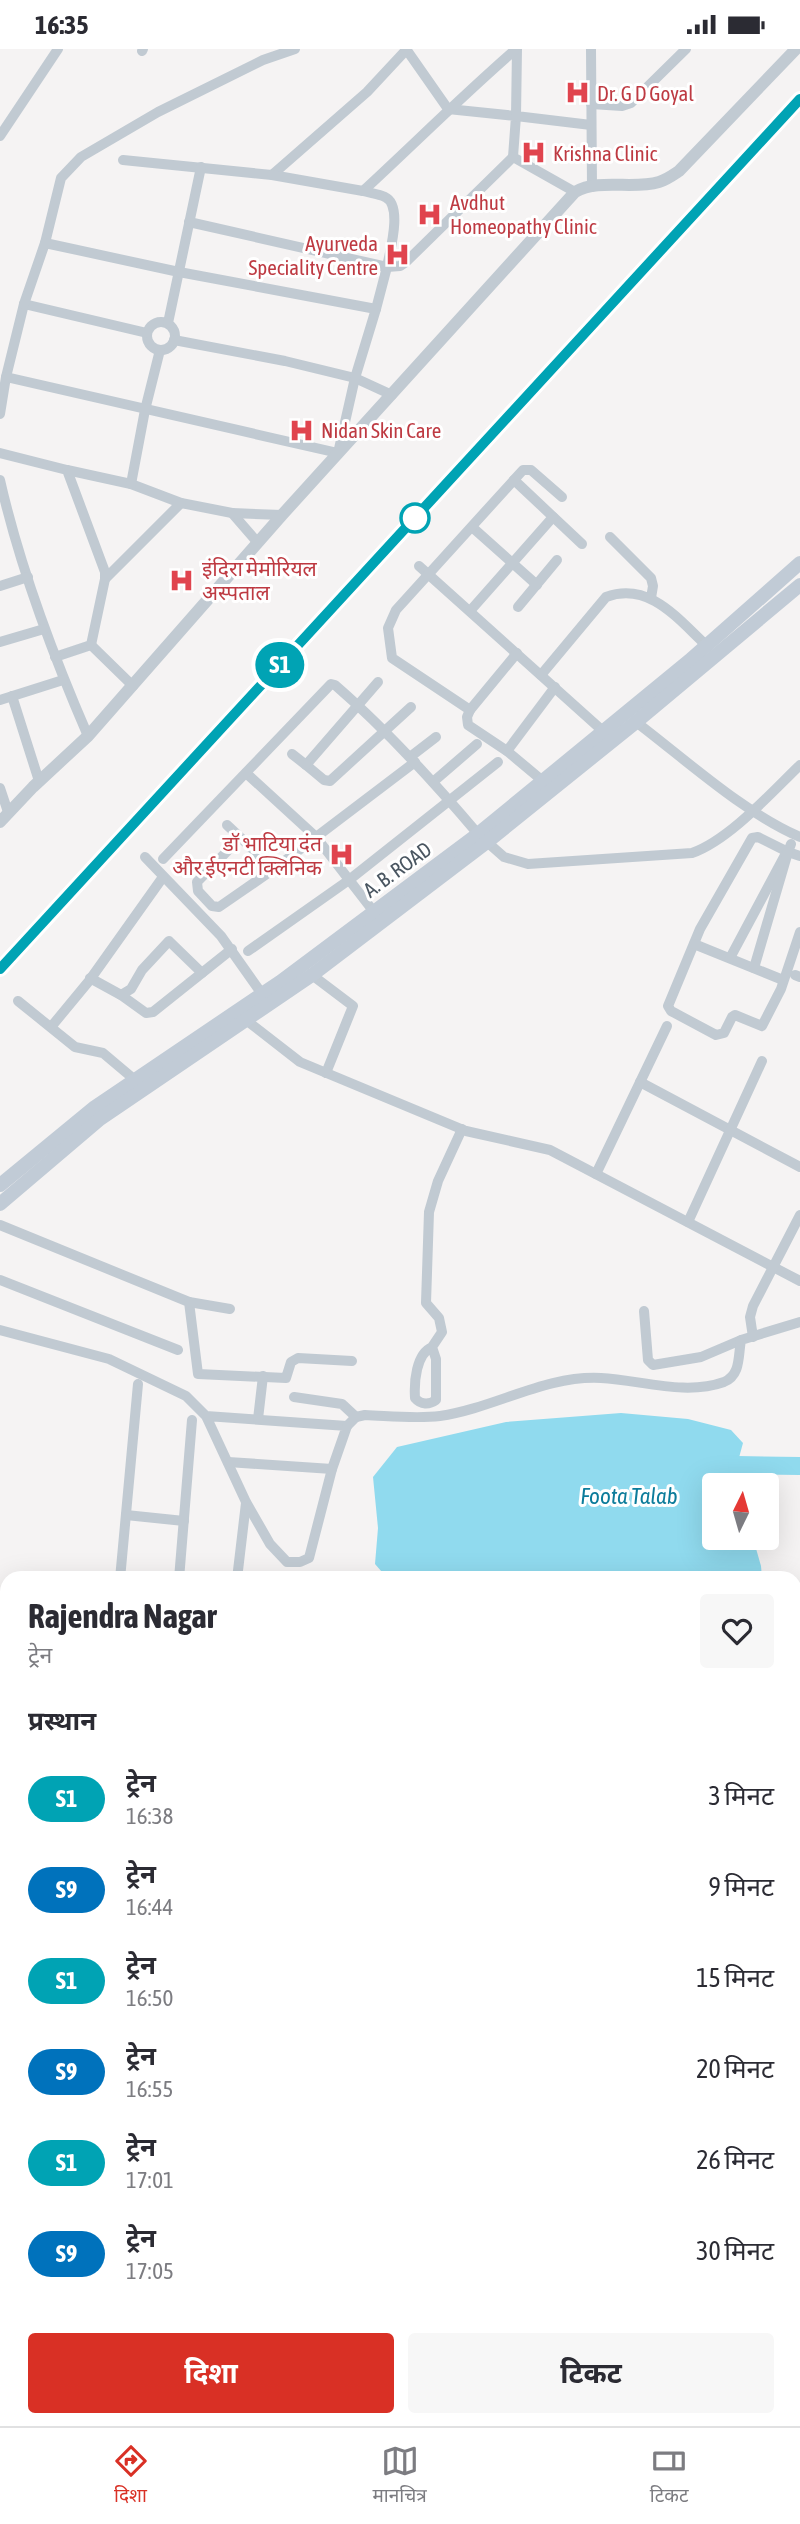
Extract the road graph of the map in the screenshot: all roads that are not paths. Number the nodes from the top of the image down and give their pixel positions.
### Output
1 (58, 49) edge
2 (295, 49) edge
3 (406, 49) edge
4 (516, 49) edge
5 (592, 49) edge
6 (686, 49) edge
7 (794, 50) edge
8 (591, 104) junction
9 (448, 109) junction
10 (516, 116) junction
11 (591, 125) junction
12 (0, 136) edge
13 (513, 157) junction
14 (123, 160) dead end
15 (201, 167) junction
16 (272, 175) junction
17 (592, 187) junction
18 (363, 191) junction
19 (575, 193) junction
20 (189, 222) junction
21 (45, 243) junction
22 (387, 267) junction
23 (178, 272) junction
24 (24, 304) junction
25 (376, 309) junction
26 (167, 323) junction
27 (147, 333) junction
28 (174, 340) junction
29 (160, 350) junction
30 (355, 377) junction
31 (4, 380) edge
32 (392, 395) junction
33 (145, 410) junction
34 (0, 414) edge
35 (0, 453) edge
36 (338, 453) junction
37 (67, 470) junction
38 (0, 480) edge
39 (514, 481) junction
40 (131, 484) junction
41 (562, 497) dead end
42 (181, 503) junction
43 (232, 513) junction
44 (282, 515) junction
45 (553, 517) junction
46 (472, 527) junction
47 (12, 531) junction
48 (0, 535) edge
49 (610, 537) dead end
50 (258, 543) junction
51 (582, 544) dead end
52 (557, 560) dead end
53 (512, 563) junction
54 (800, 563) edge
55 (419, 566) dead end
56 (429, 575) junction
57 (28, 577) junction
58 (106, 579) junction
59 (537, 585) junction
60 (800, 585) edge
61 (0, 586) edge
62 (651, 597) junction
63 (518, 607) dead end
64 (470, 611) junction
65 (44, 629) junction
66 (0, 642) edge
67 (91, 645) junction
68 (706, 645) junction
69 (517, 653) junction
70 (55, 657) junction
71 (541, 675) junction
72 (63, 680) junction
73 (378, 683) dead end
74 (133, 686) junction
75 (555, 687) junction
76 (12, 696) junction
77 (0, 700) edge
78 (359, 705) junction
79 (411, 707) dead end
80 (471, 710) junction
81 (636, 722) junction
82 (604, 732) junction
83 (385, 733) junction
84 (88, 736) junction
85 (436, 737) dead end
86 (477, 744) dead end
87 (507, 751) junction
88 (292, 754) dead end
89 (412, 760) junction
90 (498, 762) dead end
91 (306, 765) junction
92 (800, 765) edge
93 (246, 773) junction
94 (39, 781) junction
95 (433, 782) junction
96 (544, 782) junction
97 (0, 788) edge
98 (450, 801) junction
99 (753, 811) junction
100 (2, 819) edge
101 (227, 825) dead end
102 (316, 837) junction
103 (240, 838) junction
104 (483, 838) junction
105 (793, 841) edge
106 (800, 856) edge
107 (145, 857) dead end
108 (163, 859) dead end
109 (274, 869) junction
110 (163, 877) junction
111 (349, 880) junction
112 (374, 912) junction
113 (800, 932) edge
114 (695, 944) junction
115 (232, 949) junction
116 (248, 951) dead end
117 (730, 958) junction
118 (754, 968) junction
119 (202, 973) junction
120 (312, 975) junction
121 (90, 978) junction
122 (783, 980) junction
123 (262, 994) junction
124 (121, 995) junction
125 (18, 1001) dead end
126 (246, 1020) junction
127 (667, 1026) dead end
128 (51, 1027) junction
129 (762, 1061) dead end
130 (326, 1073) junction
131 (135, 1080) junction
132 (640, 1082) junction
133 (463, 1129) junction
134 (730, 1130) junction
135 (800, 1167) edge
136 (596, 1174) junction
137 (0, 1185) edge
138 (0, 1204) edge
139 (800, 1215) edge
140 (688, 1222) junction
141 (0, 1225) edge
142 (773, 1267) junction
143 (0, 1280) edge
144 (800, 1281) edge
145 (190, 1302) junction
146 (230, 1308) dead end
147 (644, 1311) dead end
148 (800, 1322) edge
149 (0, 1330) edge
150 (753, 1336) junction
151 (741, 1341) junction
152 (432, 1347) junction
153 (178, 1350) dead end
154 (352, 1361) dead end
155 (263, 1376) junction
156 (138, 1384) dead end
157 (294, 1397) dead end
158 (206, 1416) junction
159 (356, 1417) junction
160 (258, 1419) junction
161 (192, 1420) dead end
162 (347, 1426) junction
163 (228, 1462) junction
164 (332, 1469) junction
165 (246, 1502) junction
166 (126, 1515) junction
167 (184, 1521) junction
168 (121, 1571) edge
169 (180, 1571) edge
170 (238, 1571) edge

1 - 12 street
2 - 21 street
3 - 9 street
3 - 16 street
4 - 9 street
4 - 10 street
5 - 8 street
6 - 8 street
7 - 17 street
8 - 11 street
9 - 10 street
9 - 18 street
10 - 11 street
10 - 13 street
11 - 17 street
13 - 19 street
13 - 22 street
14 - 15 street
15 - 16 street
15 - 20 street
16 - 18 street
17 - 19 street
18 - 22 street
19 - 32 street
20 - 22 street
20 - 23 street
21 - 23 street
21 - 24 street
22 - 25 street
23 - 25 street
23 - 26 street
24 - 27 street
24 - 31 street
25 - 30 street
26 - 27 street
26 - 28 street
27 - 29 street
28 - 29 street
28 - 30 street
29 - 33 street
30 - 32 street
30 - 36 street
31 - 33 street
31 - 34 street
32 - 36 street
33 - 36 street
33 - 40 street
35 - 37 street
36 - 44 street
37 - 40 street
37 - 58 street
38 - 47 street
39 - 41 street
39 - 45 street
39 - 46 street
40 - 42 street
42 - 43 street
42 - 58 street
43 - 44 street
43 - 50 street
44 - 50 street
45 - 51 street
45 - 53 street
46 - 53 street
46 - 56 street
47 - 48 street
47 - 57 street
49 - 62 street
50 - 74 street
52 - 59 street
53 - 59 street
53 - 64 street
54 - 68 main road, A. B. ROAD
55 - 56 street
56 - 64 street
56 - 80 street
57 - 61 street
57 - 65 street
58 - 67 street
59 - 63 street
60 - 81 main road, A. B. ROAD
62 - 68 street
62 - 71 street
64 - 69 street
65 - 66 street
65 - 70 street
67 - 70 street
67 - 74 street
68 - 82 main road, A. B. ROAD
69 - 71 street
69 - 80 street
70 - 72 street
71 - 75 street
72 - 76 street
72 - 84 street
73 - 78 street
74 - 84 street
75 - 82 street
75 - 87 street
76 - 77 street
76 - 94 street
78 - 83 street
78 - 91 street
78 - 93 street
79 - 83 street
80 - 87 street
81 - 99 street
81 - 104 main road, A. B. ROAD
82 - 96 main road, A. B. ROAD
83 - 89 street
83 - 91 street
84 - 94 street
85 - 89 street
86 - 95 street
87 - 96 street
88 - 91 street
89 - 95 street
89 - 102 street
90 - 98 street
92 - 99 street
93 - 102 street
93 - 108 street
94 - 100 street
95 - 98 street
96 - 104 main road, A. B. ROAD
97 - 100 street
98 - 104 street
98 - 111 street
99 - 104 street
99 - 105 street
101 - 103 street
102 - 109 street
102 - 111 street
103 - 109 street
103 - 109 street
104 - 112 main road, A. B. ROAD
104 - 120 main road, A. B. ROAD
105 - 106 street
105 - 114 street
105 - 117 street
105 - 118 street
107 - 110 street
110 - 115 street
110 - 121 street
111 - 112 street
111 - 116 street
112 - 123 main road, A. B. ROAD
113 - 122 street
114 - 117 street
114 - 122 street
115 - 119 street
115 - 123 street
117 - 118 street
118 - 122 street
119 - 124 street
119 - 124 street
120 - 126 main road, A. B. ROAD
120 - 130 street
121 - 124 street
121 - 128 street
123 - 131 main road, A. B. ROAD
125 - 128 street
126 - 130 street
126 - 138 main road, A. B. ROAD
127 - 132 street
128 - 131 street
129 - 134 street
130 - 133 street
131 - 137 main road, A. B. ROAD
132 - 134 street
132 - 136 street
133 - 136 street
133 - 152 street
134 - 135 street
134 - 140 street
136 - 140 street
139 - 142 street
140 - 142 street
141 - 145 street
142 - 144 street
142 - 150 street
143 - 153 street
145 - 146 street
145 - 155 street
147 - 151 street
148 - 150 street
149 - 158 street
150 - 151 street
151 - 159 street
152 - 152 street
154 - 155 street
155 - 160 street
156 - 166 street
157 - 159 street
158 - 160 street
158 - 163 street
159 - 162 street
160 - 162 street
161 - 167 street
162 - 164 street
163 - 164 street
163 - 165 street
164 - 165 street
165 - 170 street
166 - 167 street
166 - 168 street
167 - 169 street

